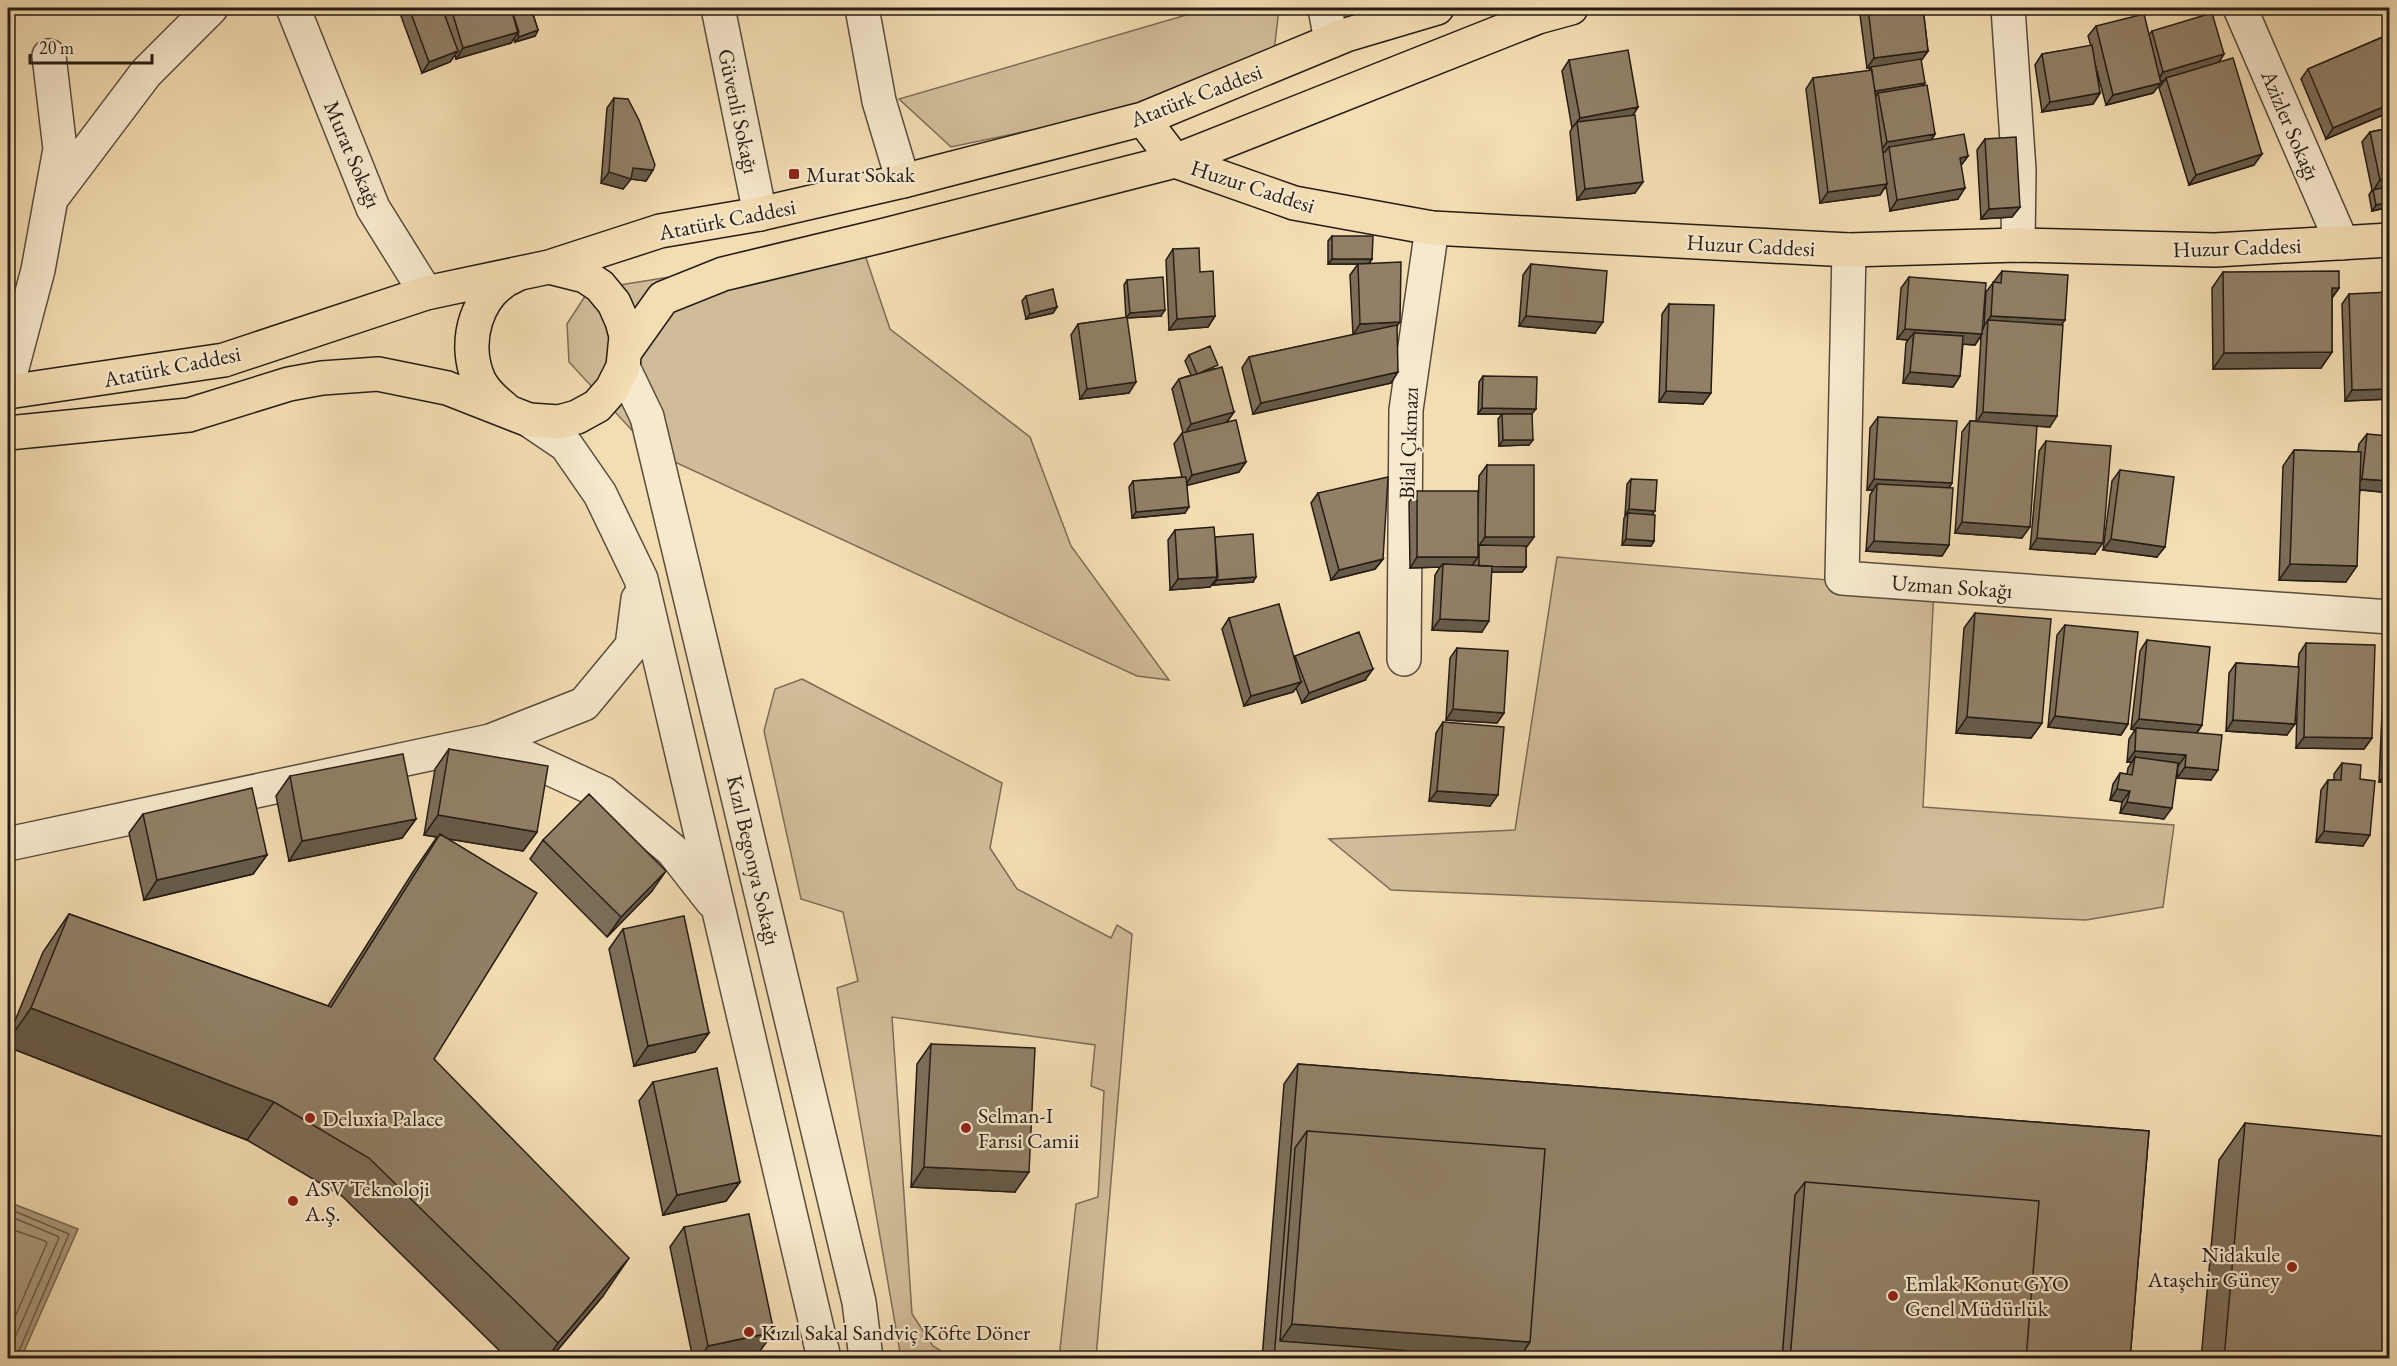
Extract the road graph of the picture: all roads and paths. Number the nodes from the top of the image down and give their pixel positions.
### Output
1 (211, 8) edge
2 (293, 8) edge
3 (718, 8) edge
4 (862, 8) edge
5 (1325, 8) edge
6 (1437, 8) edge
7 (1571, 8) edge
8 (2008, 8) edge
9 (2240, 8) edge
10 (1331, 41) junction
11 (49, 56) dead end
12 (1143, 119) junction
13 (1175, 161) junction
14 (903, 181) junction
15 (51, 199) junction
16 (760, 214) junction
17 (1432, 228) junction
18 (2390, 240) edge
19 (2342, 243) junction
20 (2018, 245) junction
21 (1849, 250) junction
22 (539, 268) junction
23 (426, 293) junction
24 (624, 358) junction
25 (8, 383) edge
26 (8, 392) edge
27 (517, 415) junction
28 (8, 433) edge
29 (641, 579) junction
30 (2390, 617) edge
31 (1404, 659) dead end
32 (490, 741) junction
33 (8, 844) edge
34 (719, 909) junction
35 (824, 1359) edge
36 (866, 1359) edge

1 - 15 street
2 - 23 street, Murat Sokağı
3 - 16 street, Güvenli Sokağı
4 - 14 street
5 - 10 street
6 - 10 main road, Atatürk Caddesi
7 - 13 main road
8 - 20 street
9 - 19 street, Azizler Sokağı
10 - 12 main road, Atatürk Caddesi
11 - 15 street
12 - 13 main road, Huzur Caddesi
12 - 14 main road, Atatürk Caddesi
13 - 17 main road, Huzur Caddesi
13 - 24 main road
14 - 16 main road, Atatürk Caddesi
15 - 25 street
16 - 22 main road, Atatürk Caddesi
17 - 21 main road, Huzur Caddesi
17 - 31 street, Bilal Çıkmazı
18 - 19 main road, Huzur Caddesi
19 - 20 main road, Huzur Caddesi
20 - 21 main road, Huzur Caddesi
21 - 30 street, Uzman Sokağı
22 - 23 main road, Atatürk Caddesi
22 - 24 main road
22 - 27 main road
23 - 26 main road, Atatürk Caddesi
24 - 27 main road
24 - 36 street, Kızıl Begonya Sokağı
27 - 28 main road, Atatürk Caddesi
27 - 29 street, Kızıl Begonya Sokağı
29 - 32 street
29 - 34 street, Kızıl Begonya Sokağı
32 - 33 street
32 - 34 street
34 - 35 street, Kızıl Begonya Sokağı

